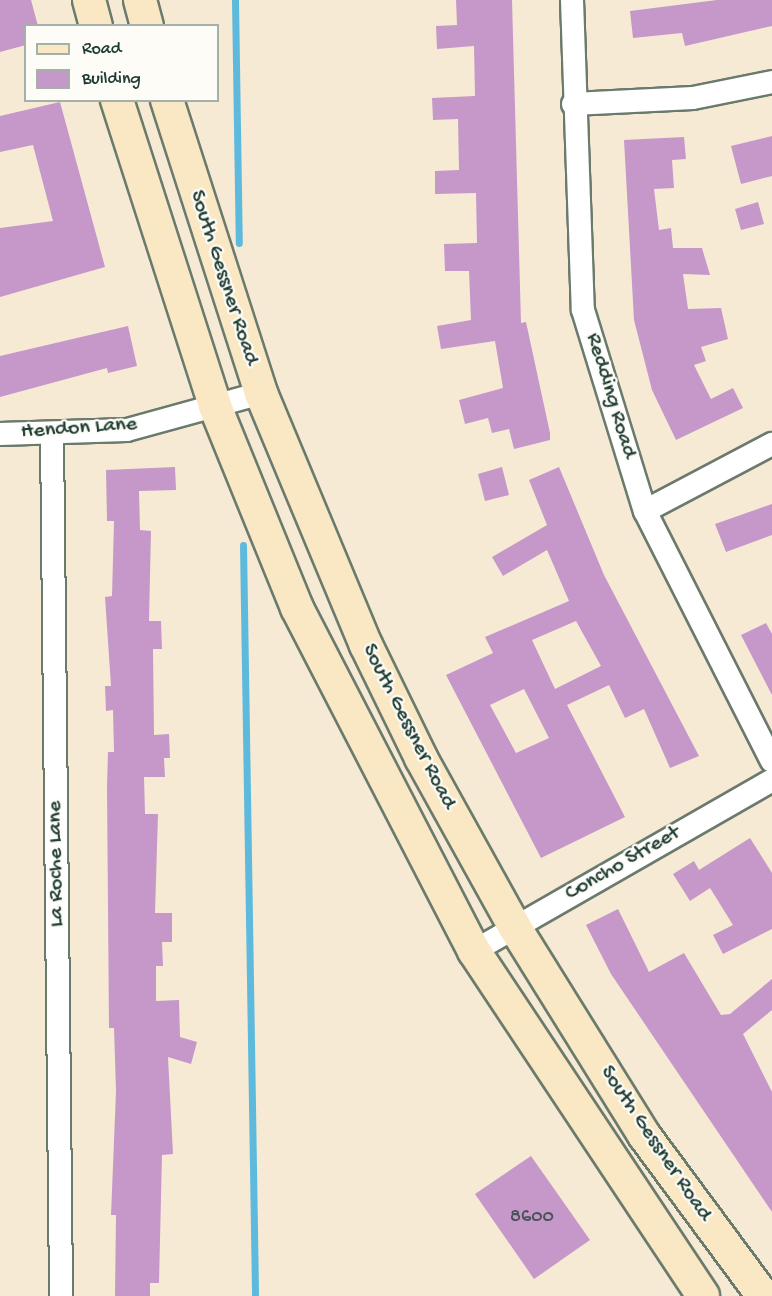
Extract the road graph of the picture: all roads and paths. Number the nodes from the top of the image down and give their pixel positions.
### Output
1 (89, 0) edge
2 (140, 0) edge
3 (572, 0) edge
4 (95, 24) edge
5 (146, 24) edge
6 (772, 82) edge
7 (118, 102) edge
8 (168, 102) edge
9 (573, 104) junction
10 (261, 393) junction
11 (215, 406) junction
12 (52, 433) junction
13 (0, 434) edge
14 (772, 444) edge
15 (645, 511) junction
16 (772, 761) edge
17 (772, 780) edge
18 (514, 926) junction
19 (474, 951) junction
20 (61, 1296) edge
21 (703, 1296) edge
22 (763, 1296) edge

1 - 4 main road
2 - 5 main road
3 - 9 street, Redding Road
6 - 9 street
7 - 11 main road, South Gessner Road
8 - 10 main road, South Gessner Road
9 - 15 street, Redding Road
10 - 11 street, Hendon Lane
10 - 18 main road, South Gessner Road
11 - 12 street, Hendon Lane
11 - 19 main road, South Gessner Road
12 - 13 street, Hendon Lane
12 - 20 street, La Roche Lane
14 - 15 street
15 - 16 street, Redding Road
17 - 18 street, Concho Street
18 - 19 street, Concho Street
18 - 22 main road, South Gessner Road
19 - 21 main road, South Gessner Road

